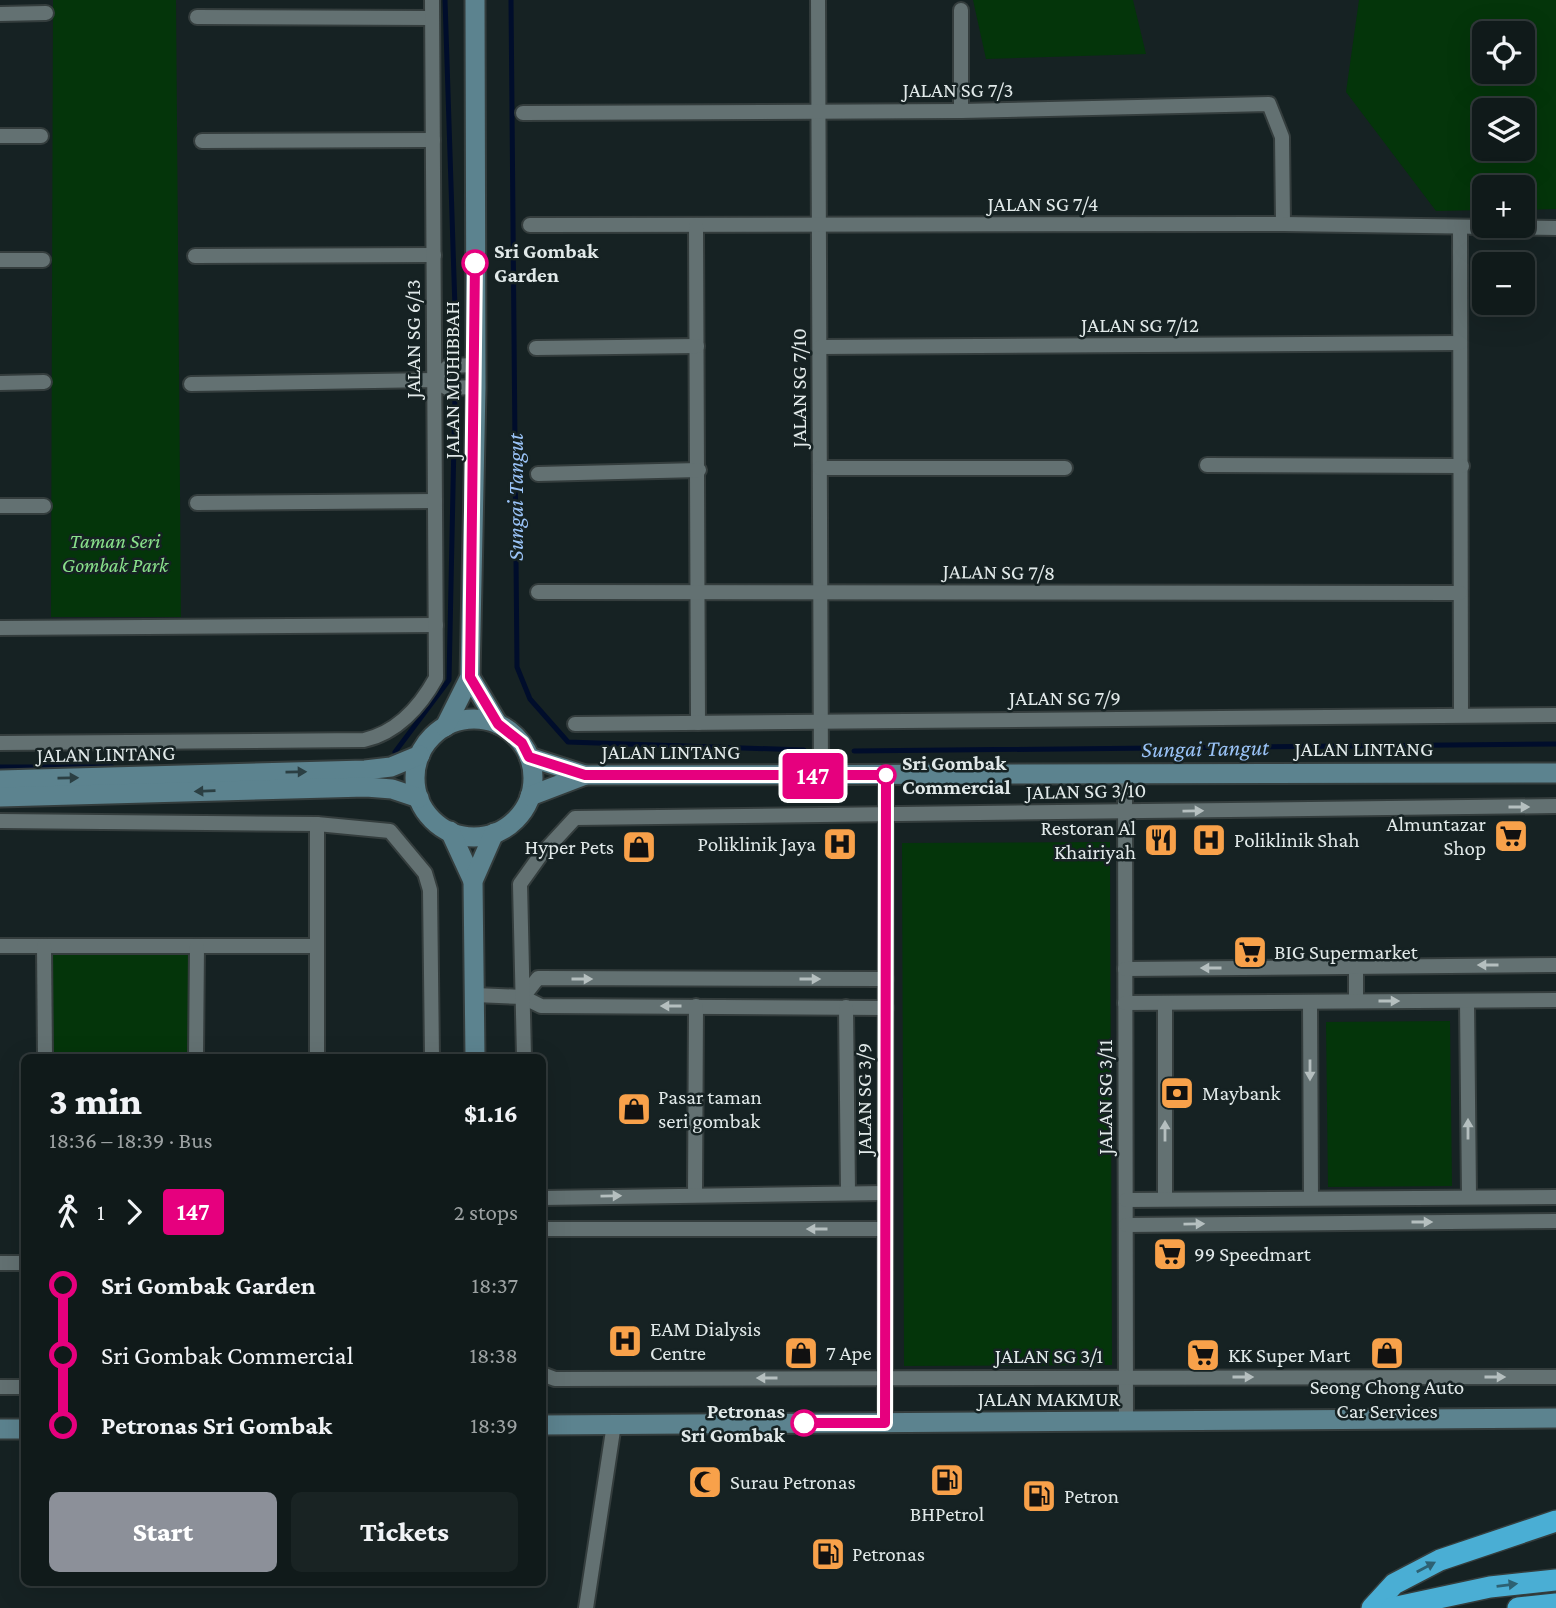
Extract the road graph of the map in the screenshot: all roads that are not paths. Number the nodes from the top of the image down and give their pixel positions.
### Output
1 (432, 0) edge
2 (475, 0) edge
3 (818, 0) edge
4 (961, 10) dead end
5 (46, 13) dead end
6 (0, 14) edge
7 (197, 17) dead end
8 (432, 18) junction
9 (816, 110) junction
10 (961, 111) junction
11 (523, 113) dead end
12 (0, 136) edge
13 (41, 136) dead end
14 (433, 140) junction
15 (202, 141) dead end
16 (1283, 224) junction
17 (530, 225) dead end
18 (696, 226) junction
19 (819, 226) junction
20 (1460, 228) junction
21 (1556, 228) edge
22 (433, 255) junction
23 (195, 256) dead end
24 (0, 260) edge
25 (43, 260) dead end
26 (1460, 343) junction
27 (697, 346) junction
28 (820, 347) junction
29 (536, 348) dead end
30 (475, 365) junction
31 (433, 380) junction
32 (0, 383) edge
33 (44, 383) dead end
34 (191, 384) dead end
35 (476, 387) junction
36 (1207, 465) dead end
37 (1462, 466) junction
38 (820, 468) junction
39 (1065, 468) dead end
40 (699, 470) junction
41 (538, 474) dead end
42 (435, 501) junction
43 (197, 503) dead end
44 (0, 506) edge
45 (44, 506) dead end
46 (699, 591) junction
47 (822, 591) junction
48 (538, 592) dead end
49 (1460, 593) junction
50 (436, 625) junction
51 (0, 628) edge
52 (470, 677) junction
53 (1461, 715) junction
54 (1556, 715) edge
55 (821, 720) junction
56 (698, 723) junction
57 (498, 724) junction
58 (575, 724) dead end
59 (446, 727) junction
60 (0, 743) edge
61 (420, 755) junction
62 (529, 757) junction
63 (1556, 772) edge
64 (1125, 773) junction
65 (585, 775) junction
66 (886, 775) junction
67 (821, 776) junction
68 (0, 780) edge
69 (530, 796) junction
70 (0, 797) edge
71 (419, 798) junction
72 (1556, 806) edge
73 (1125, 812) junction
74 (886, 814) junction
75 (0, 821) edge
76 (317, 824) junction
77 (450, 831) junction
78 (494, 833) junction
79 (473, 881) junction
80 (0, 946) edge
81 (44, 946) junction
82 (197, 946) junction
83 (317, 946) junction
84 (1556, 965) edge
85 (1356, 967) junction
86 (1125, 969) junction
87 (886, 979) junction
88 (475, 995) junction
89 (523, 997) junction
90 (1556, 1000) edge
91 (1356, 1001) junction
92 (1467, 1001) junction
93 (1310, 1002) junction
94 (1125, 1003) junction
95 (1165, 1003) junction
96 (696, 1006) junction
97 (846, 1007) junction
98 (886, 1008) junction
99 (45, 1054) edge
100 (196, 1054) edge
101 (317, 1054) edge
102 (432, 1054) edge
103 (475, 1054) edge
104 (524, 1054) edge
105 (848, 1193) junction
106 (885, 1193) junction
107 (695, 1195) junction
108 (1469, 1197) junction
109 (1556, 1197) edge
110 (546, 1198) edge
111 (1311, 1198) junction
112 (1360, 1198) junction
113 (1126, 1199) junction
114 (1165, 1199) junction
115 (1556, 1221) edge
116 (1360, 1222) junction
117 (1126, 1225) junction
118 (546, 1229) edge
119 (885, 1229) junction
120 (0, 1263) edge
121 (21, 1263) edge
122 (546, 1375) edge
123 (1126, 1377) junction
124 (1556, 1377) edge
125 (885, 1378) junction
126 (0, 1387) edge
127 (21, 1387) edge
128 (1556, 1418) edge
129 (1126, 1421) junction
130 (885, 1423) junction
131 (614, 1424) junction
132 (546, 1425) edge
133 (0, 1429) edge
134 (21, 1429) edge
135 (1556, 1521) edge
136 (1556, 1580) edge
137 (1556, 1604) edge
138 (586, 1608) edge
139 (1372, 1608) edge
140 (1392, 1608) edge
141 (1518, 1608) edge

1 - 8 street, JALAN SG 6/13
2 - 30 street, JALAN MUHIBBAH
3 - 9 street, JALAN SG 7/10
4 - 10 street
5 - 6 street
7 - 8 street
8 - 14 street, JALAN SG 6/13
9 - 10 street, JALAN SG 7/3
9 - 11 street, JALAN SG 7/3
9 - 19 street, JALAN SG 7/10
10 - 16 street, JALAN SG 7/3
12 - 13 street
14 - 15 street
14 - 22 street, JALAN SG 6/13
16 - 19 street, JALAN SG 7/4
16 - 20 street, JALAN SG 7/4
17 - 18 street, JALAN SG 7/4
18 - 19 street, JALAN SG 7/4
18 - 27 street
19 - 28 street, JALAN SG 7/10
20 - 21 street, JALAN SG 7/4
20 - 26 street
22 - 23 street
22 - 31 street, JALAN SG 6/13
24 - 25 street
26 - 28 street, JALAN SG 7/12
26 - 37 street
27 - 29 street
27 - 40 street
28 - 38 street, JALAN SG 7/10
30 - 31 street
30 - 35 street, JALAN MUHIBBAH
31 - 34 street
31 - 35 street
31 - 42 street, JALAN SG 6/13
32 - 33 street
35 - 52 street, JALAN MUHIBBAH
36 - 37 street
37 - 49 street
38 - 39 street
38 - 47 street, JALAN SG 7/10
40 - 41 street
40 - 46 street
42 - 43 street
42 - 50 street, JALAN SG 6/13
44 - 45 street
46 - 47 street, JALAN SG 7/8
46 - 48 street, JALAN SG 7/8
46 - 56 street
47 - 49 street, JALAN SG 7/8
47 - 55 street, JALAN SG 7/10
49 - 53 street
50 - 51 street
50 - 60 street, JALAN SG 6/13
52 - 57 street
52 - 59 street, JALAN MUHIBBAH
53 - 54 street, JALAN SG 7/9
53 - 55 street, JALAN SG 7/9
55 - 56 street, JALAN SG 7/9
55 - 67 street, JALAN SG 7/10
56 - 58 street, JALAN SG 7/9
57 - 59 street
57 - 62 street
59 - 61 street
68 -> 61 street, JALAN LINTANG
61 - 71 street
62 - 65 street, JALAN LINTANG
62 - 69 street
63 - 64 street, JALAN LINTANG
64 - 66 street, JALAN LINTANG
64 - 73 street, JALAN SG 3/11
65 - 67 street, JALAN LINTANG
65 - 69 street, JALAN LINTANG
66 - 67 street, JALAN LINTANG
66 - 74 street, JALAN SG 3/9
69 - 78 street
71 -> 70 street, JALAN LINTANG
71 - 77 street
73 -> 72 street, JALAN SG 3/10
73 - 74 street, JALAN SG 3/10
73 - 86 street, JALAN SG 3/11
74 - 87 street, JALAN SG 3/9
74 - 89 street, JALAN SG 3/10
75 - 76 street
76 - 83 street
76 - 102 street
77 - 78 street
77 - 79 street
78 - 79 street
79 - 88 street
80 - 81 street
81 - 82 street
81 - 99 street
82 - 83 street
82 - 100 street
83 - 101 street
84 -> 85 street
85 -> 86 street
85 - 91 street
86 - 94 street, JALAN SG 3/11
89 -> 87 street
87 - 98 street, JALAN SG 3/9
88 - 89 street
88 - 103 street
96 -> 89 street
89 - 104 street
90 - 92 street
91 -> 92 street
91 - 93 street
108 -> 92 street
93 - 95 street
93 -> 111 street
94 - 95 street
94 - 113 street, JALAN SG 3/11
114 -> 95 street
96 - 97 street
96 - 107 street
97 - 98 street
97 - 105 street
98 - 106 street, JALAN SG 3/9
105 - 106 street
105 - 107 street
106 - 119 street, JALAN SG 3/9
110 -> 107 street
108 - 109 street
108 - 112 street
111 - 112 street
111 - 114 street
112 - 116 street
113 - 114 street
113 - 117 street, JALAN SG 3/11
116 -> 115 street
117 -> 116 street
117 - 123 street, JALAN SG 3/11
119 -> 118 street
119 - 125 street, JALAN SG 3/9
120 - 121 street
125 -> 122 street, JALAN SG 3/1
123 -> 124 street, JALAN SG 3/1
123 - 125 street, JALAN SG 3/1
123 - 129 street, JALAN SG 3/11
125 - 130 street, JALAN SG 3/9
126 - 127 street
128 - 129 street, JALAN MAKMUR
129 - 130 street, JALAN MAKMUR
130 - 131 street, JALAN MAKMUR
131 - 132 street, JALAN MAKMUR
131 - 138 street
133 - 134 street
139 -> 135 highway
140 -> 136 highway
137 - 141 highway

